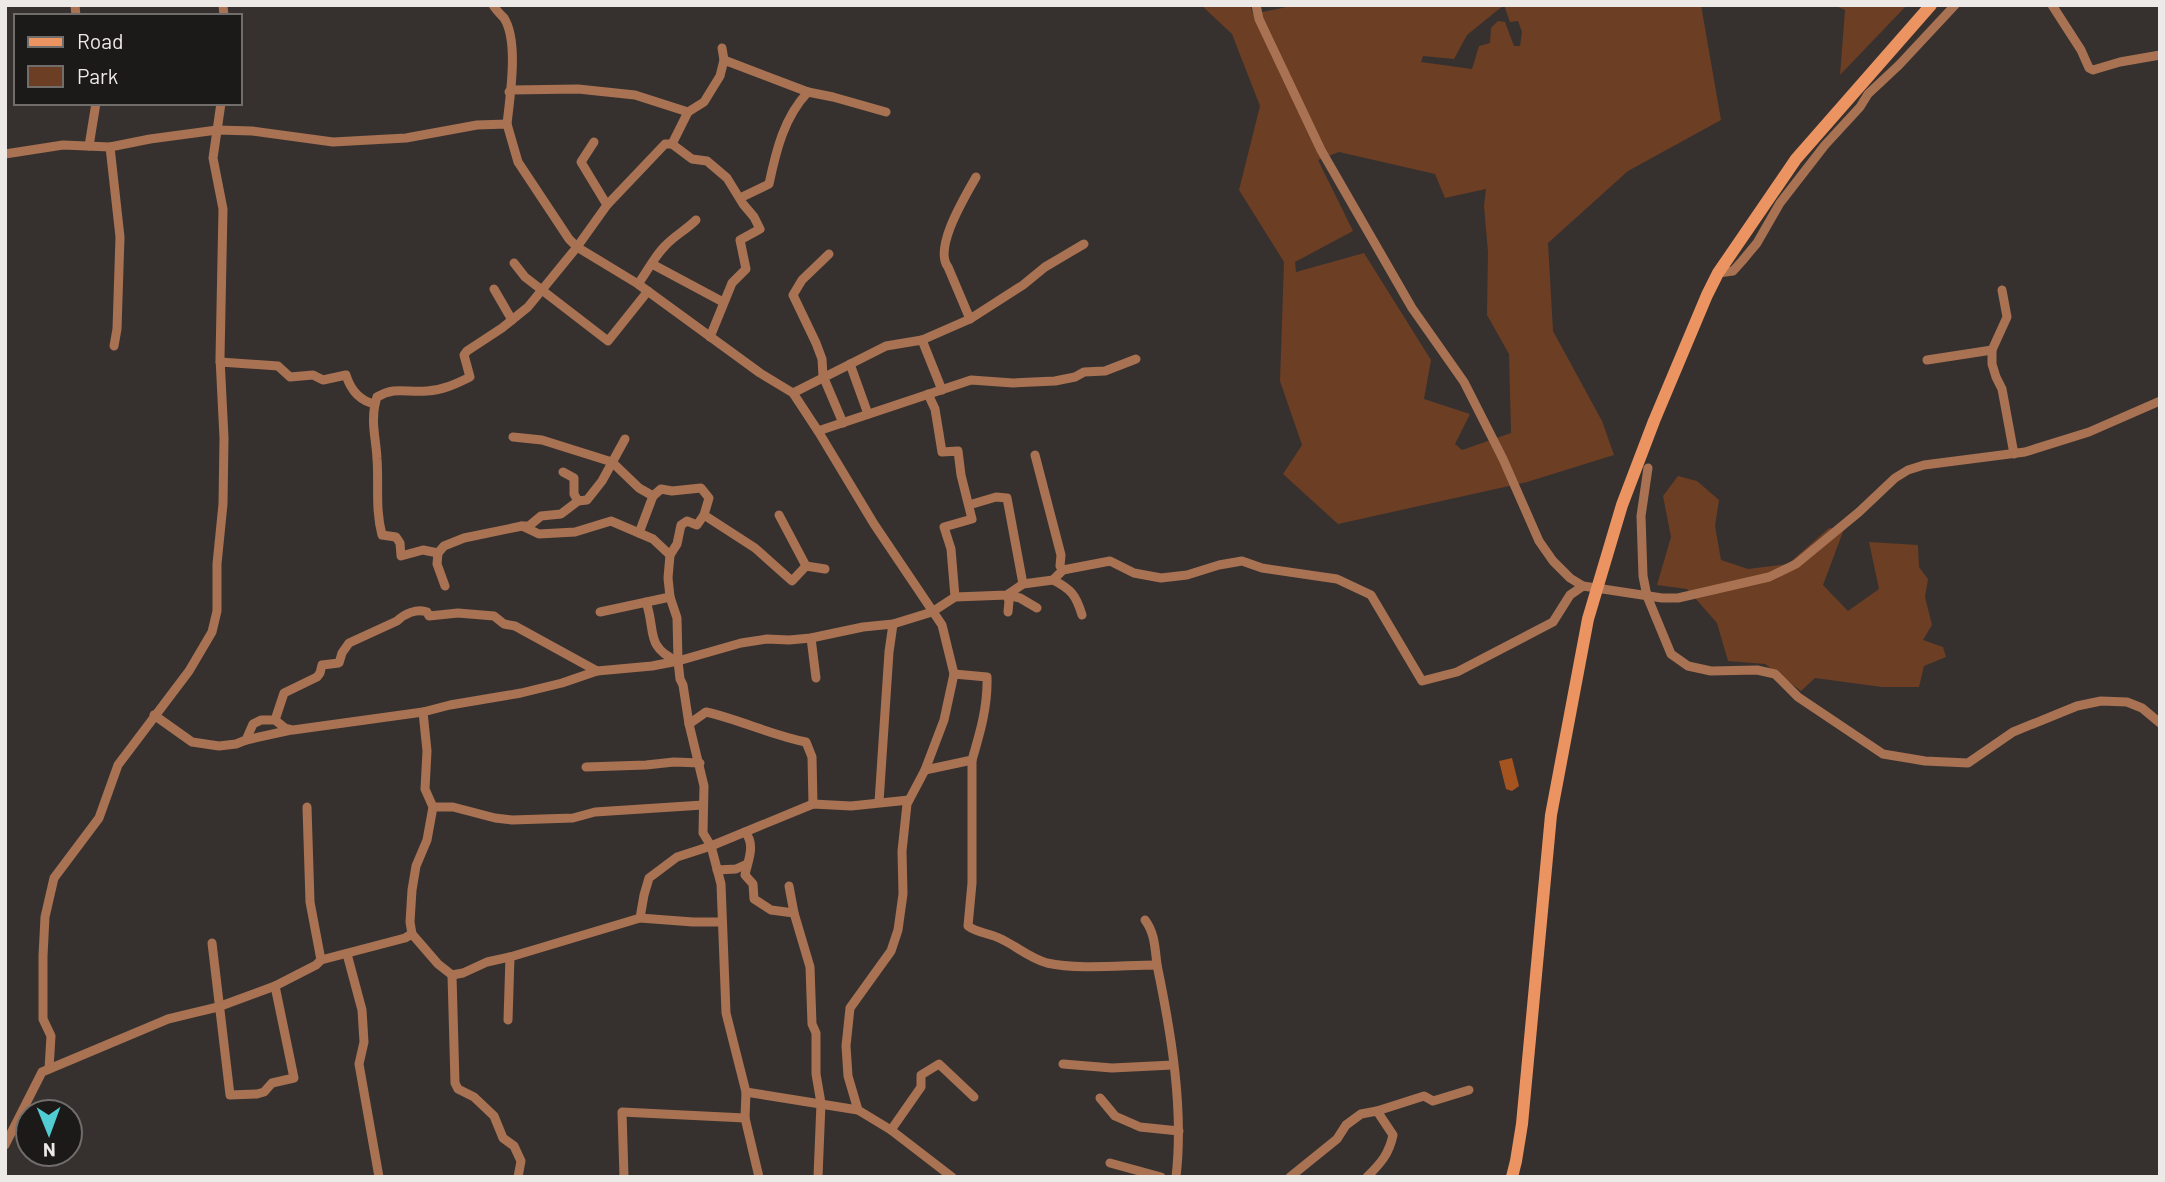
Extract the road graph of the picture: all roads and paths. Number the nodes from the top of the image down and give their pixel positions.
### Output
1 (493, 5) edge
2 (1255, 5) edge
3 (1931, 5) edge
4 (1955, 5) edge
5 (2052, 5) edge
6 (722, 48) dead end
7 (2160, 55) edge
8 (724, 60) junction
9 (509, 92) junction
10 (808, 92) junction
11 (96, 105) edge
12 (220, 105) edge
13 (688, 112) junction
14 (886, 112) dead end
15 (507, 124) junction
16 (217, 130) junction
17 (594, 142) dead end
18 (672, 144) junction
19 (89, 146) junction
20 (110, 147) junction
21 (5, 154) edge
22 (976, 177) dead end
23 (740, 198) junction
24 (607, 205) junction
25 (696, 220) dead end
26 (1084, 244) dead end
27 (577, 247) junction
28 (829, 254) dead end
29 (514, 263) dead end
30 (652, 264) junction
31 (1718, 273) junction
32 (638, 284) junction
33 (494, 289) dead end
34 (542, 290) junction
35 (2002, 290) dead end
36 (648, 291) junction
37 (723, 302) junction
38 (970, 319) junction
39 (512, 320) junction
40 (710, 337) junction
41 (922, 340) junction
42 (114, 346) dead end
43 (1992, 350) junction
44 (1136, 359) dead end
45 (1927, 360) dead end
46 (220, 362) junction
47 (850, 364) junction
48 (823, 376) junction
49 (942, 390) junction
50 (793, 393) junction
51 (928, 394) junction
52 (2160, 401) edge
53 (375, 404) junction
54 (868, 414) junction
55 (844, 423) junction
56 (818, 431) junction
57 (513, 437) dead end
58 (625, 439) dead end
59 (2014, 454) junction
60 (1035, 455) dead end
61 (612, 462) junction
62 (1648, 468) dead end
63 (562, 472) dead end
64 (653, 496) junction
65 (578, 501) junction
66 (969, 505) junction
67 (704, 515) junction
68 (779, 515) dead end
69 (522, 527) junction
70 (639, 533) junction
71 (438, 552) junction
72 (670, 555) junction
73 (806, 566) junction
74 (825, 569) dead end
75 (1063, 570) junction
76 (1053, 580) junction
77 (1023, 584) junction
78 (445, 586) dead end
79 (1583, 586) junction
80 (1598, 589) junction
81 (1007, 595) junction
82 (1647, 596) junction
83 (670, 597) junction
84 (955, 597) junction
85 (646, 602) junction
86 (1037, 608) dead end
87 (600, 611) dead end
88 (932, 611) junction
89 (1008, 612) dead end
90 (1082, 615) dead end
91 (893, 624) junction
92 (811, 638) junction
93 (678, 661) junction
94 (597, 671) junction
95 (954, 674) junction
96 (816, 678) dead end
97 (423, 712) junction
98 (154, 715) junction
99 (275, 720) junction
100 (2160, 723) edge
101 (689, 724) junction
102 (293, 730) junction
103 (246, 740) junction
104 (972, 760) junction
105 (700, 763) junction
106 (586, 767) dead end
107 (925, 770) junction
108 (909, 800) junction
109 (879, 802) junction
110 (813, 804) junction
111 (703, 805) junction
112 (307, 807) dead end
113 (433, 807) junction
114 (745, 832) junction
115 (711, 846) junction
116 (747, 864) junction
117 (717, 870) junction
118 (789, 886) dead end
119 (794, 913) junction
120 (640, 918) junction
121 (1145, 920) dead end
122 (721, 922) junction
123 (412, 934) junction
124 (212, 943) dead end
125 (347, 954) junction
126 (510, 957) junction
127 (321, 960) junction
128 (1157, 965) junction
129 (452, 975) junction
130 (275, 986) junction
131 (218, 1007) junction
132 (508, 1020) dead end
133 (1063, 1064) dead end
134 (1173, 1065) junction
135 (48, 1069) junction
136 (1469, 1090) dead end
137 (746, 1092) junction
138 (974, 1097) dead end
139 (1100, 1098) dead end
140 (821, 1103) junction
141 (859, 1110) junction
142 (1377, 1111) junction
143 (745, 1118) junction
144 (891, 1130) junction
145 (1179, 1131) junction
146 (5, 1145) edge
147 (1110, 1163) dead end
148 (951, 1176) edge
149 (379, 1177) edge
150 (518, 1177) edge
151 (624, 1177) edge
152 (759, 1177) edge
153 (818, 1177) edge
154 (1161, 1177) edge
155 (1176, 1177) edge
156 (1290, 1177) edge
157 (1367, 1177) edge
158 (1512, 1177) edge

1 - 9 street
2 - 79 street
3 - 31 main road
4 - 31 street
5 - 7 street
6 - 8 street
8 - 10 street
8 - 13 street
9 - 13 street
9 - 15 street
10 - 14 street
10 - 23 street
11 - 19 street
12 - 16 street
13 - 18 street
15 - 16 street
15 - 27 street
16 - 20 street
16 - 46 street
17 - 24 street
18 - 23 street
18 - 24 street
19 - 20 street
19 - 21 street
20 - 42 street
22 - 38 street
23 - 37 street
24 - 27 street
25 - 30 street
26 - 38 street
27 - 32 street
27 - 34 street
28 - 48 street
29 - 34 street
30 - 32 street
30 - 37 street
31 - 80 main road
32 - 36 street
33 - 39 street
34 - 36 street
34 - 39 street
35 - 43 street
36 - 40 street
37 - 40 street
38 - 41 street
39 - 53 street
40 - 50 street
41 - 47 street
41 - 49 street
43 - 45 street
43 - 59 street
44 - 49 street
46 - 53 street
46 - 98 street
47 - 48 street
47 - 54 street
48 - 50 street
48 - 55 street
49 - 51 street
50 - 56 street
51 - 54 street
51 - 66 street
52 - 59 street
53 - 71 street
54 - 55 street
55 - 56 street
56 - 88 street
57 - 61 street
58 - 61 street
59 - 82 street
60 - 75 street
61 - 64 street
61 - 65 street
62 - 82 street
63 - 65 street
64 - 67 street
64 - 70 street
65 - 69 street
66 - 77 street
66 - 84 street
67 - 72 street
67 - 73 street
68 - 73 street
69 - 70 street
69 - 71 street
70 - 72 street
71 - 78 street
72 - 83 street
73 - 74 street
75 - 76 street
75 - 79 street
76 - 77 street
76 - 90 street
77 - 81 street
79 - 80 street
80 - 82 street
80 - 158 main road
81 - 84 street
81 - 86 street
81 - 89 street
82 - 100 street
83 - 85 street
83 - 93 street
84 - 88 street
85 - 87 street
85 - 93 street
88 - 91 street
88 - 95 street
91 - 92 street
91 - 109 street
92 - 93 street
92 - 96 street
93 - 94 street
93 - 101 street
94 - 97 street
94 - 99 street
95 - 104 street
95 - 107 street
97 - 102 street
97 - 113 street
98 - 103 street
98 - 135 street
99 - 102 street
99 - 103 street
101 - 105 street
101 - 110 street
102 - 103 street
104 - 107 street
104 - 128 street
105 - 106 street
105 - 111 street
107 - 108 street
108 - 109 street
108 - 141 street
109 - 110 street
110 - 114 street
111 - 113 street
111 - 115 street
112 - 127 street
113 - 123 street
114 - 115 street
114 - 116 street
115 - 117 street
115 - 120 street
116 - 117 street
116 - 119 street
117 - 122 street
118 - 119 street
119 - 140 street
120 - 122 street
120 - 126 street
121 - 128 street
122 - 137 street
123 - 125 street
123 - 129 street
124 - 131 street
125 - 127 street
125 - 149 street
126 - 129 street
126 - 132 street
127 - 130 street
128 - 134 street
129 - 150 street
130 - 131 street
130 - 131 street
131 - 135 street
133 - 134 street
134 - 145 street
135 - 146 street
136 - 142 street
137 - 140 street
137 - 143 street
138 - 144 street
139 - 145 street
140 - 141 street
140 - 153 street
141 - 144 street
142 - 156 street
142 - 157 street
143 - 151 street
143 - 152 street
144 - 148 street
145 - 155 street
147 - 154 street

